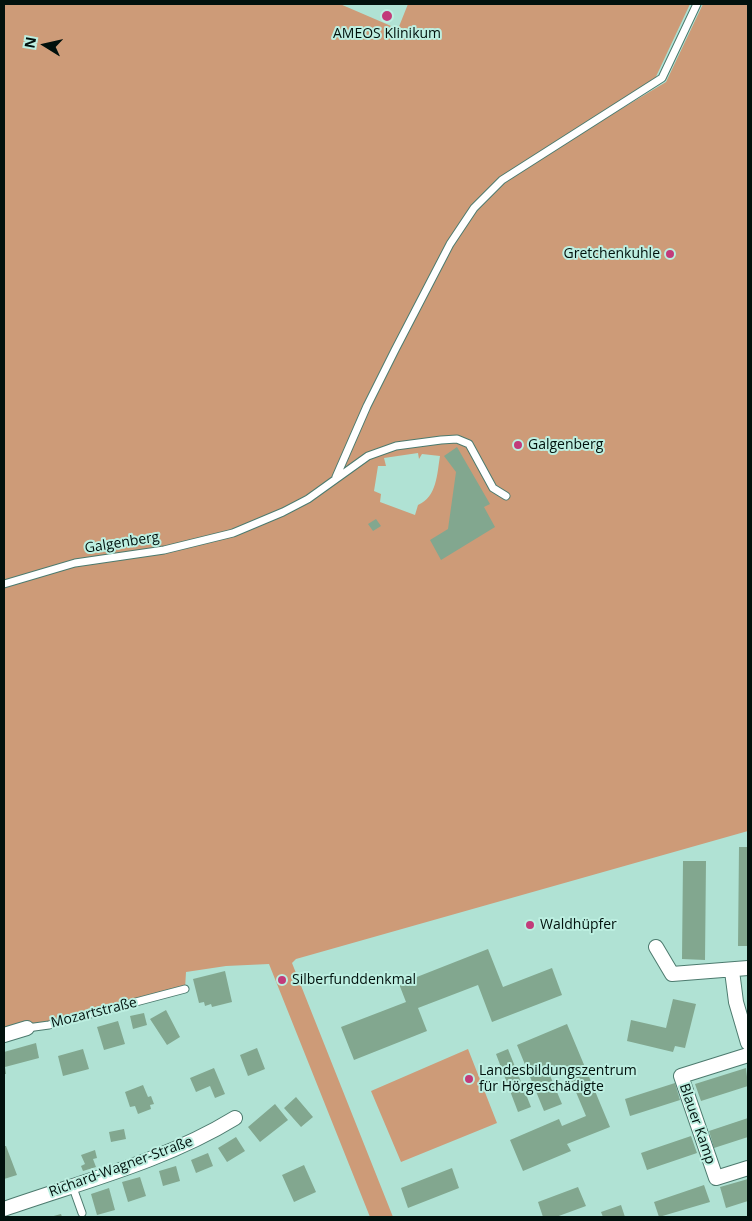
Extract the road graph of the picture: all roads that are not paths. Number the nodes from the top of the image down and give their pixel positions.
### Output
1 (697, 4) edge
2 (336, 477) junction
3 (506, 496) dead end
4 (4, 584) edge
5 (656, 947) dead end
6 (748, 968) edge
7 (732, 971) junction
8 (184, 990) dead end
9 (27, 1028) joint
10 (4, 1035) edge
11 (748, 1043) edge
12 (748, 1056) edge
13 (235, 1118) dead end
14 (748, 1168) edge
15 (72, 1185) junction
16 (4, 1209) edge
17 (82, 1213) dead end

1 - 2 lane
2 - 3 lane, Galgenberg
2 - 4 lane, Galgenberg
5 - 7 street
6 - 7 street
7 - 11 street
8 - 9 lane, Mozartstraße
9 - 10 street, Mozartstraße
12 - 14 street, Blauer Kamp
13 - 15 street, Richard-Wagner-Straße
15 - 16 street, Richard-Wagner-Straße
15 - 17 lane

